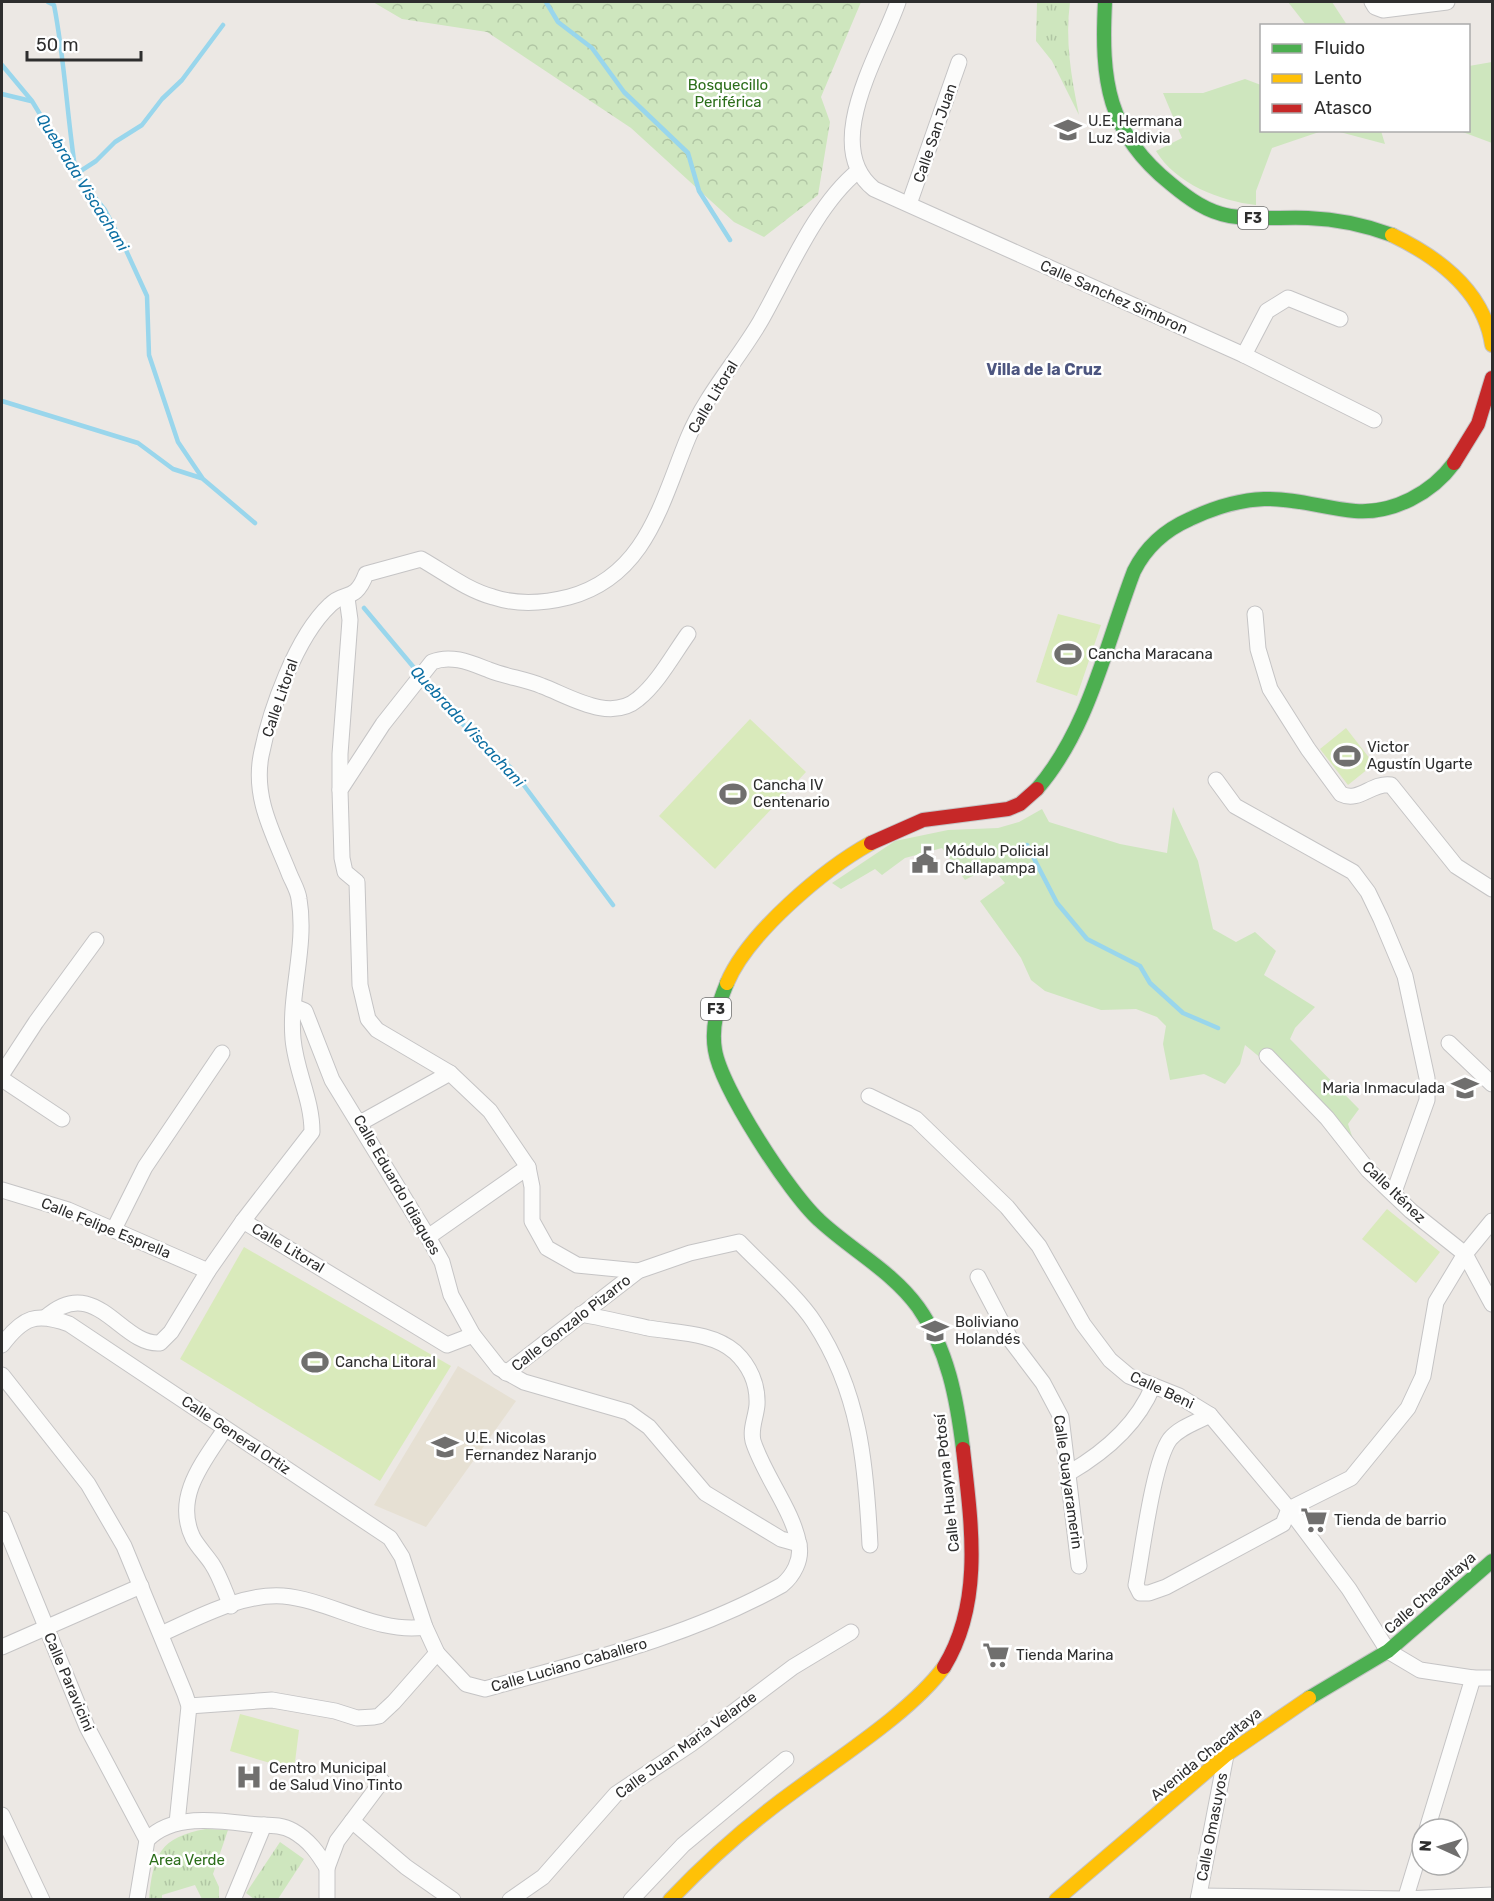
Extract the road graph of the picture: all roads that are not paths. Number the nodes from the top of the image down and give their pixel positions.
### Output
1 (898, 2) edge
2 (1106, 2) edge
3 (1372, 2) edge
4 (1447, 2) edge
5 (959, 62) dead end
6 (858, 171) junction
7 (909, 204) junction
8 (1340, 319) dead end
9 (1492, 345) edge
10 (1244, 355) junction
11 (1492, 378) edge
12 (1374, 420) dead end
13 (347, 598) junction
14 (1255, 614) dead end
15 (688, 634) dead end
16 (1216, 780) dead end
17 (340, 790) junction
18 (1492, 889) edge
19 (96, 940) dead end
20 (295, 1008) junction
21 (1449, 1043) dead end
22 (222, 1053) dead end
23 (1267, 1056) dead end
24 (450, 1073) junction
25 (2, 1074) edge
26 (2, 1079) edge
27 (1492, 1084) edge
28 (869, 1096) dead end
29 (62, 1119) dead end
30 (360, 1123) junction
31 (528, 1167) junction
32 (2, 1190) edge
33 (1394, 1192) junction
34 (243, 1221) junction
35 (1492, 1221) edge
36 (114, 1229) junction
37 (428, 1237) junction
38 (1465, 1254) junction
39 (208, 1271) junction
40 (638, 1271) junction
41 (978, 1277) dead end
42 (1492, 1304) edge
43 (580, 1314) junction
44 (46, 1317) junction
45 (473, 1335) junction
46 (2, 1345) edge
47 (506, 1373) junction
48 (2, 1374) edge
49 (1153, 1386) junction
50 (1210, 1415) junction
51 (225, 1429) junction
52 (1069, 1473) junction
53 (1289, 1509) junction
54 (2, 1519) edge
55 (799, 1544) junction
56 (870, 1545) dead end
57 (1492, 1561) edge
58 (1079, 1566) dead end
59 (141, 1586) junction
60 (231, 1606) junction
61 (425, 1627) junction
62 (46, 1628) junction
63 (851, 1632) dead end
64 (161, 1634) junction
65 (2, 1647) edge
66 (1388, 1651) junction
67 (437, 1653) junction
68 (1473, 1678) junction
69 (1492, 1678) edge
70 (189, 1706) junction
71 (1226, 1755) junction
72 (786, 1759) dead end
73 (382, 1781) dead end
74 (2, 1815) edge
75 (1431, 1817) edge
76 (352, 1821) junction
77 (177, 1823) junction
78 (264, 1825) junction
79 (147, 1840) junction
80 (327, 1868) junction
81 (1412, 1877) edge
82 (1492, 1895) edge
83 (1199, 1898) edge
84 (42, 1899) edge
85 (137, 1899) edge
86 (233, 1899) edge
87 (327, 1899) edge
88 (453, 1899) edge
89 (510, 1899) edge
90 (631, 1899) edge
91 (670, 1899) edge
92 (1056, 1899) edge
93 (1405, 1899) edge

1 - 6 street
2 - 9 main road, F3
3 - 4 street
5 - 7 street, Calle San Juan
6 - 7 street, Calle Sanchez Simbron
6 - 13 street, Calle Litoral
7 - 10 street, Calle Sanchez Simbron
8 - 10 street
10 - 12 street, Calle Sanchez Simbron
11 - 91 main road, Calle Huayna Potosí / F3
13 - 17 street
13 - 20 street, Calle Litoral
14 - 18 street
15 - 17 street
16 - 33 street
17 - 24 street
19 - 25 street
20 - 30 street, Calle Eduardo Idiaques
20 - 34 street, Calle Litoral
21 - 27 street
22 - 36 street
23 - 33 street, Calle Iténez
24 - 30 street
24 - 31 street
26 - 29 street
28 - 49 street, Calle Beni
30 - 37 street, Calle Eduardo Idiaques
31 - 37 street
31 - 40 street
32 - 36 street, Calle Felipe Esprella
33 - 38 street, Calle Iténez
34 - 39 street
34 - 45 street, Calle Litoral
35 - 38 street
36 - 39 street, Calle Felipe Esprella
37 - 45 street, Calle Eduardo Idiaques
38 - 42 street, Calle Iténez
38 - 53 street
39 - 44 street
40 - 43 street, Calle Gonzalo Pizarro
40 - 56 street, Calle Gonzalo Pizarro
41 - 52 street, Calle Guayaramerin
43 - 47 street, Calle Gonzalo Pizarro
43 - 55 street
44 - 46 street
44 - 51 street, Calle General Ortiz
45 - 47 street, Calle Eduardo Idiaques
47 - 55 street, Calle Eduardo Idiaques
48 - 59 street
49 - 50 street, Calle Beni
49 - 52 street
50 - 53 street, Calle Beni
50 - 53 street
51 - 60 street
51 - 61 street, Calle General Ortiz
52 - 58 street, Calle Guayaramerin
53 - 66 street, Calle Beni
54 - 62 street, Calle Paravicini
55 - 67 street, Calle Luciano Caballero
57 - 66 main road, Calle Chacaltaya
59 - 62 street
59 - 64 street
60 - 61 street
60 - 64 street
61 - 67 street, Calle Luciano Caballero
62 - 65 street
62 - 79 street, Calle Paravicini
63 - 89 street, Calle Juan Maria Velarde
64 - 70 street
66 - 68 street, Calle Beni
66 - 71 main road, Avenida Chacaltaya
67 - 70 street
68 - 69 street, Calle Beni
68 - 75 street
70 - 77 street
71 - 83 street, Calle Omasuyos
71 - 92 main road, Avenida Chacaltaya
72 - 90 street
73 - 76 street
74 - 84 street
76 - 80 street
76 - 88 street
77 - 78 street
77 - 79 street
78 - 80 street
78 - 86 street
79 - 85 street
80 - 87 street
81 - 93 street
82 - 93 street
83 - 93 street

